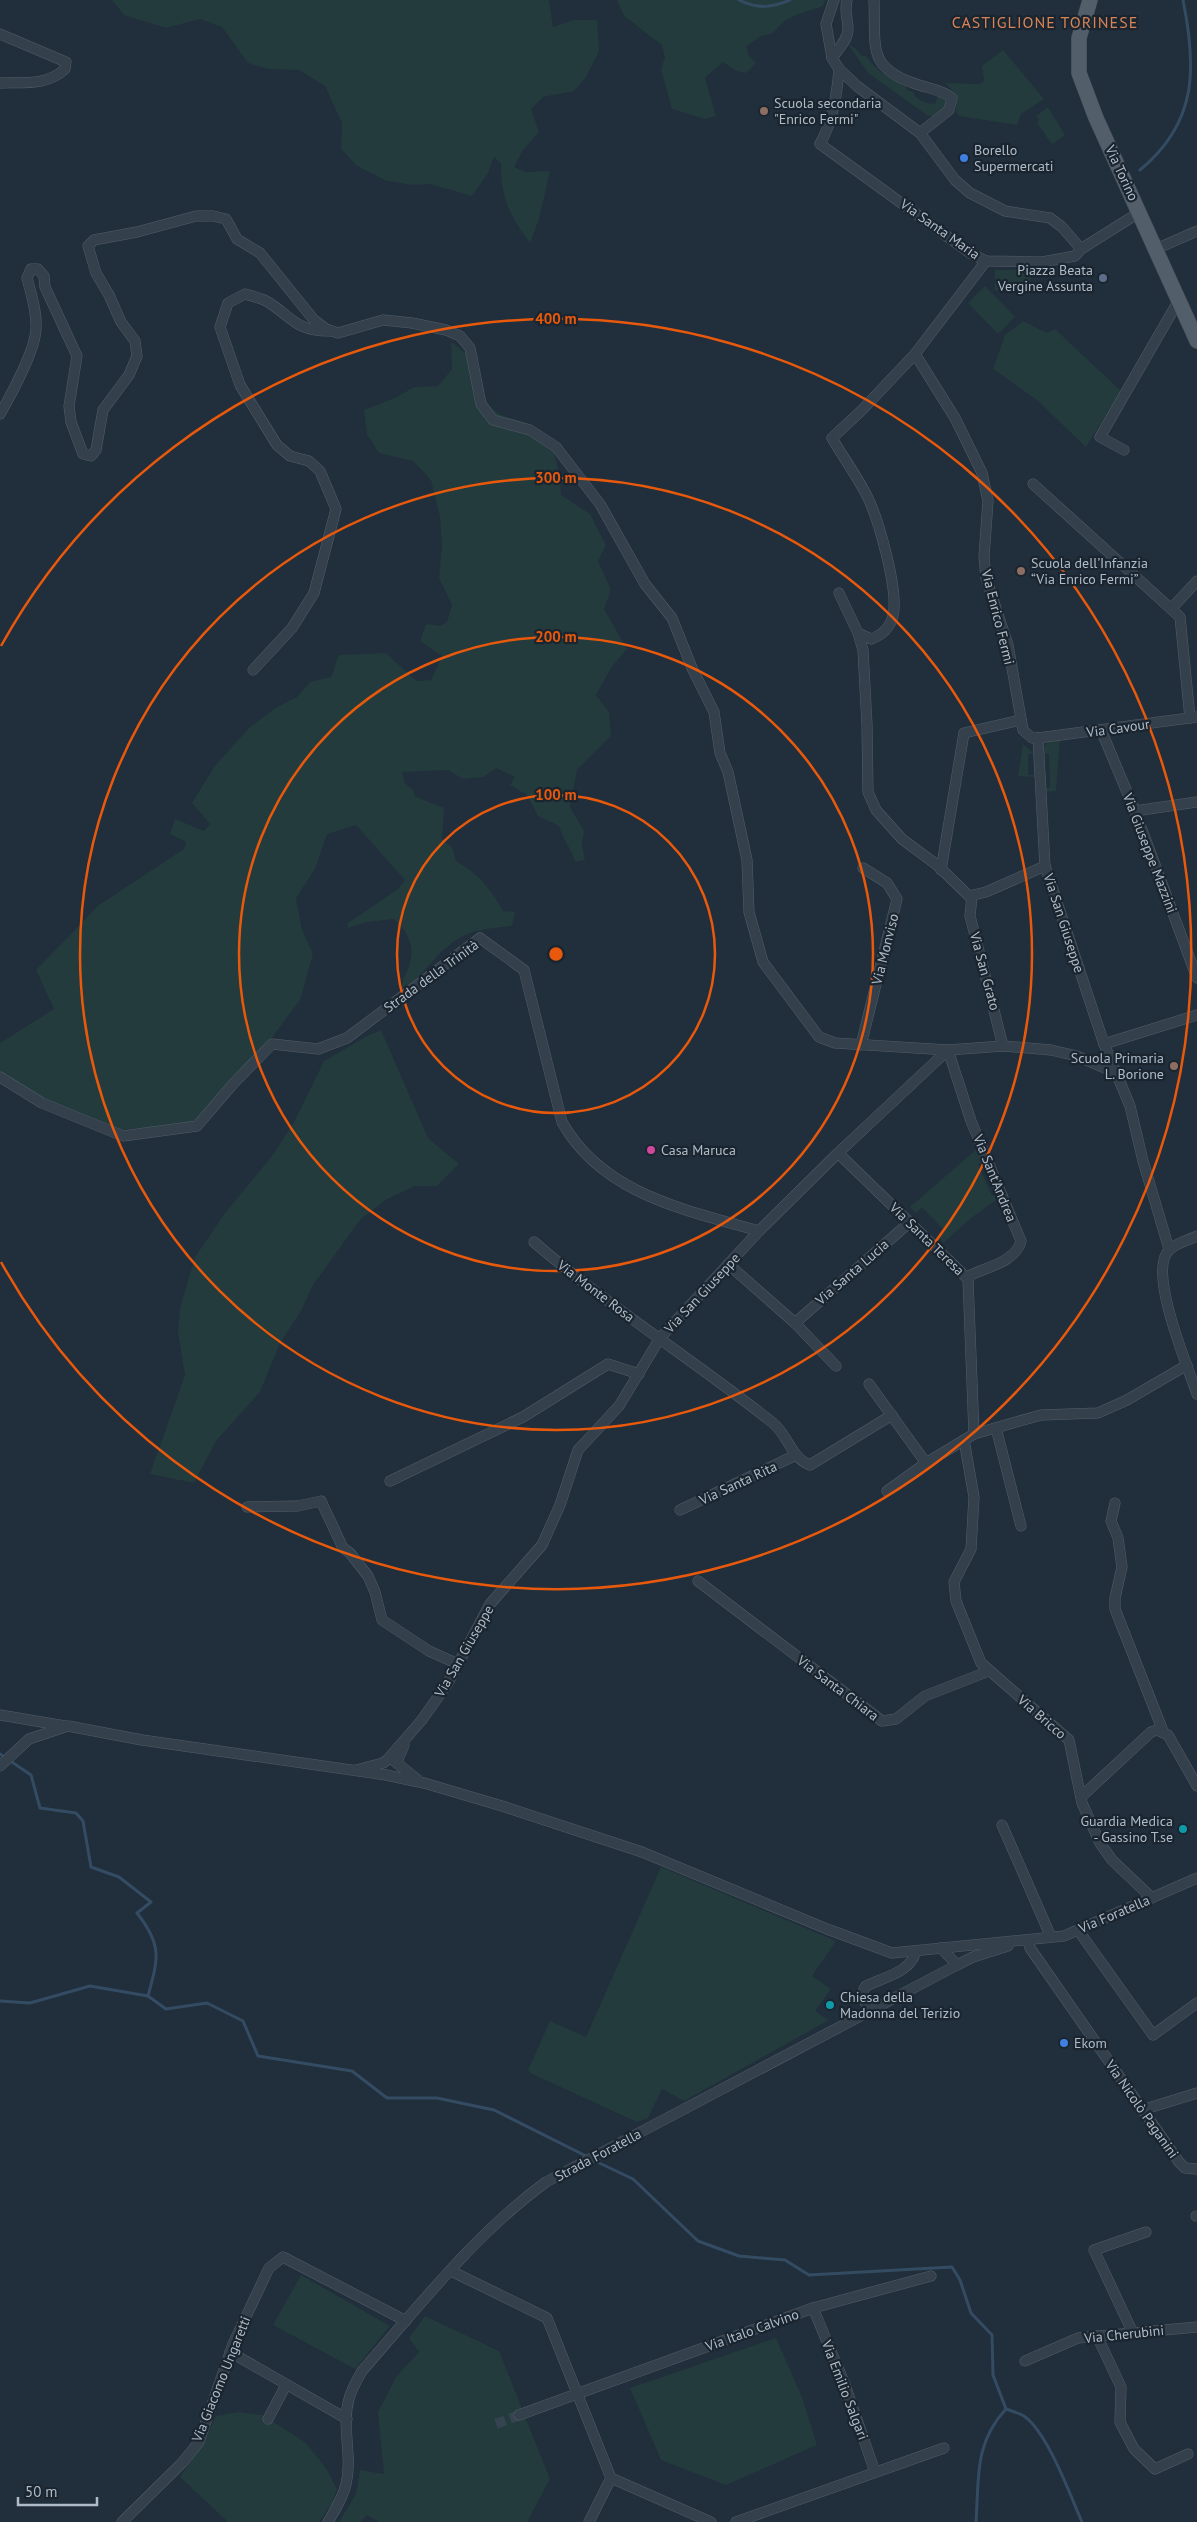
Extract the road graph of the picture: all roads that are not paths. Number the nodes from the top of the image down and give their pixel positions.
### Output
1 (834, 0) edge
2 (847, 0) edge
3 (874, 0) edge
4 (1090, 0) edge
5 (0, 34) edge
6 (832, 58) junction
7 (838, 69) junction
8 (0, 84) edge
9 (920, 133) junction
10 (1140, 212) junction
11 (1197, 232) edge
12 (1081, 249) junction
13 (1156, 249) junction
14 (986, 261) junction
15 (1179, 300) junction
16 (333, 331) junction
17 (1197, 341) edge
18 (915, 354) junction
19 (0, 414) edge
20 (1124, 450) dead end
21 (1033, 484) dead end
22 (1197, 581) edge
23 (839, 593) dead end
24 (1171, 610) junction
25 (858, 633) junction
26 (253, 670) dead end
27 (1194, 717) edge
28 (1021, 720) junction
29 (1101, 730) junction
30 (1038, 738) junction
31 (1197, 802) edge
32 (1135, 811) junction
33 (1045, 866) junction
34 (863, 868) dead end
35 (942, 870) junction
36 (972, 896) junction
37 (1197, 978) edge
38 (1197, 1015) edge
39 (1104, 1044) junction
40 (861, 1045) junction
41 (1003, 1046) junction
42 (948, 1050) junction
43 (1116, 1073) junction
44 (0, 1077) edge
45 (838, 1153) junction
46 (910, 1222) junction
47 (759, 1231) junction
48 (1197, 1236) edge
49 (534, 1242) dead end
50 (1169, 1249) junction
51 (728, 1264) junction
52 (968, 1280) junction
53 (795, 1322) junction
54 (660, 1338) junction
55 (1188, 1365) junction
56 (836, 1366) dead end
57 (639, 1374) junction
58 (869, 1384) dead end
59 (1196, 1388) edge
60 (892, 1415) junction
61 (996, 1428) junction
62 (974, 1434) junction
63 (964, 1440) junction
64 (796, 1455) junction
65 (926, 1463) junction
66 (390, 1480) dead end
67 (887, 1491) dead end
68 (1115, 1503) dead end
69 (247, 1507) dead end
70 (680, 1510) dead end
71 (1021, 1526) dead end
72 (698, 1581) dead end
73 (458, 1664) junction
74 (989, 1670) junction
75 (0, 1715) edge
76 (68, 1726) junction
77 (1163, 1731) junction
78 (391, 1762) junction
79 (1, 1765) edge
80 (353, 1770) junction
81 (389, 1775) junction
82 (424, 1783) junction
83 (1197, 1786) edge
84 (1081, 1797) junction
85 (1002, 1825) dead end
86 (1197, 1878) edge
87 (1152, 1898) junction
88 (1078, 1930) junction
89 (1051, 1937) junction
90 (1028, 1940) junction
91 (960, 1946) junction
92 (941, 1948) junction
93 (914, 1951) junction
94 (973, 1957) junction
95 (956, 1965) junction
96 (1197, 2002) edge
97 (870, 2011) junction
98 (1197, 2093) edge
99 (1142, 2110) junction
100 (1197, 2169) edge
101 (1146, 2232) dead end
102 (451, 2271) junction
103 (931, 2276) dead end
104 (814, 2308) junction
105 (406, 2321) junction
106 (1197, 2327) edge
107 (1133, 2332) junction
108 (1096, 2336) junction
109 (230, 2352) junction
110 (1025, 2361) dead end
111 (286, 2384) junction
112 (576, 2395) junction
113 (519, 2415) tunnel mouth
114 (268, 2419) dead end
115 (347, 2419) junction
116 (944, 2448) dead end
117 (1188, 2454) dead end
118 (875, 2472) junction
119 (610, 2478) junction
120 (750, 2520) edge
121 (122, 2522) edge
122 (328, 2522) edge
123 (589, 2522) edge
124 (710, 2522) edge
125 (736, 2522) edge

1 - 6 street
2 - 6 street
3 - 9 street
4 - 10 main road, Via Torino
5 - 8 street
6 - 7 street
7 - 9 street
7 - 14 street, Via Santa Maria
9 - 12 street
10 - 12 street, Via Santa Maria
10 - 13 main road, Via Torino
11 - 13 street
12 - 14 street, Via Santa Maria
13 - 15 main road, Via Torino
14 - 18 street
15 - 17 main road, Via Torino
15 - 20 street
16 - 19 street
16 - 26 street
16 - 40 street
18 - 25 street
18 - 28 street, Via Enrico Fermi
21 - 24 street
22 - 24 street
23 - 25 street
24 - 27 street
25 - 35 street
27 - 29 street, Via Cavour
28 - 30 street, Via Enrico Fermi
28 - 35 street
29 - 30 street, Via Cavour
29 - 32 street, Via Giuseppe Mazzini
30 - 33 street, Via San Giuseppe
31 - 32 street
32 - 37 street, Via Giuseppe Mazzini
33 - 36 street
33 - 39 street, Via San Giuseppe
34 - 40 street, Via Monviso
35 - 36 street
36 - 41 street, Via San Grato
38 - 39 street
39 - 43 street, Via San Giuseppe
40 - 42 street
41 - 42 street
41 - 43 street
42 - 45 street, Via San Giuseppe
42 - 52 street, Via Sant'Andrea
43 - 50 street, Via San Giuseppe
44 - 47 street, Strada della Trinità
45 - 46 street, Via Santa Teresa
45 - 47 street, Via San Giuseppe
46 - 52 street, Via Santa Teresa
46 - 53 street, Via Santa Lucia
47 - 51 street, Via San Giuseppe
48 - 50 street
49 - 54 street, Via Monte Rosa
50 - 55 street
51 - 53 street
51 - 54 street, Via San Giuseppe
52 - 62 street, Via Santa Teresa
53 - 56 street
54 - 57 street, Via San Giuseppe
54 - 64 street, Via Monte Rosa
55 - 59 street
55 - 61 street
57 - 66 street
57 - 73 street, Via San Giuseppe
58 - 60 street
60 - 64 street
60 - 65 street
61 - 62 street
61 - 71 street
62 - 63 street
63 - 65 street
63 - 74 street, Via Bricco
64 - 70 street, Via Santa Rita
65 - 67 street
68 - 77 street
69 - 73 street
72 - 74 street, Via Santa Chiara
73 - 78 street, Via San Giuseppe
74 - 84 street, Via Bricco
75 - 76 street
76 - 79 street
76 - 80 street
77 - 83 street
77 - 84 street
78 - 80 street
78 - 81 street
78 - 81 street, Via San Giuseppe
78 - 82 street
80 - 81 street
81 - 82 street
82 - 93 street
84 - 87 street, Via Bricco
85 - 89 street
86 - 87 street, Via Foratella
87 - 88 street, Via Foratella
88 - 89 street, Via Foratella
88 - 96 street
89 - 90 street, Via Foratella
90 - 91 street
90 - 94 street, Strada Foratella
90 - 99 street, Via Nicolò Paganini
91 - 92 street
91 - 94 street
92 - 93 street
92 - 95 street
93 - 97 street
94 - 95 street, Strada Foratella
95 - 97 street, Strada Foratella
97 - 102 street, Strada Foratella
98 - 99 street
99 - 100 street, Via Nicolò Paganini
101 - 107 street
102 - 105 street, Strada Foratella
102 - 112 street
103 - 104 street, Via Italo Calvino
104 - 112 street, Via Italo Calvino
104 - 118 street, Via Emilio Salgari
105 - 109 street, Via Giacomo Ungaretti
105 - 115 street, Strada Foratella
106 - 107 street, Via Cherubini
107 - 108 street, Via Cherubini
108 - 110 street, Via Cherubini
108 - 117 street
109 - 111 street
109 - 121 street, Via Giacomo Ungaretti
111 - 114 street
111 - 115 street
112 - 113 street, Via Italo Calvino
112 - 119 street
115 - 122 street, Strada Foratella
116 - 118 street
118 - 120 street
119 - 123 street
119 - 124 street
120 - 125 street

